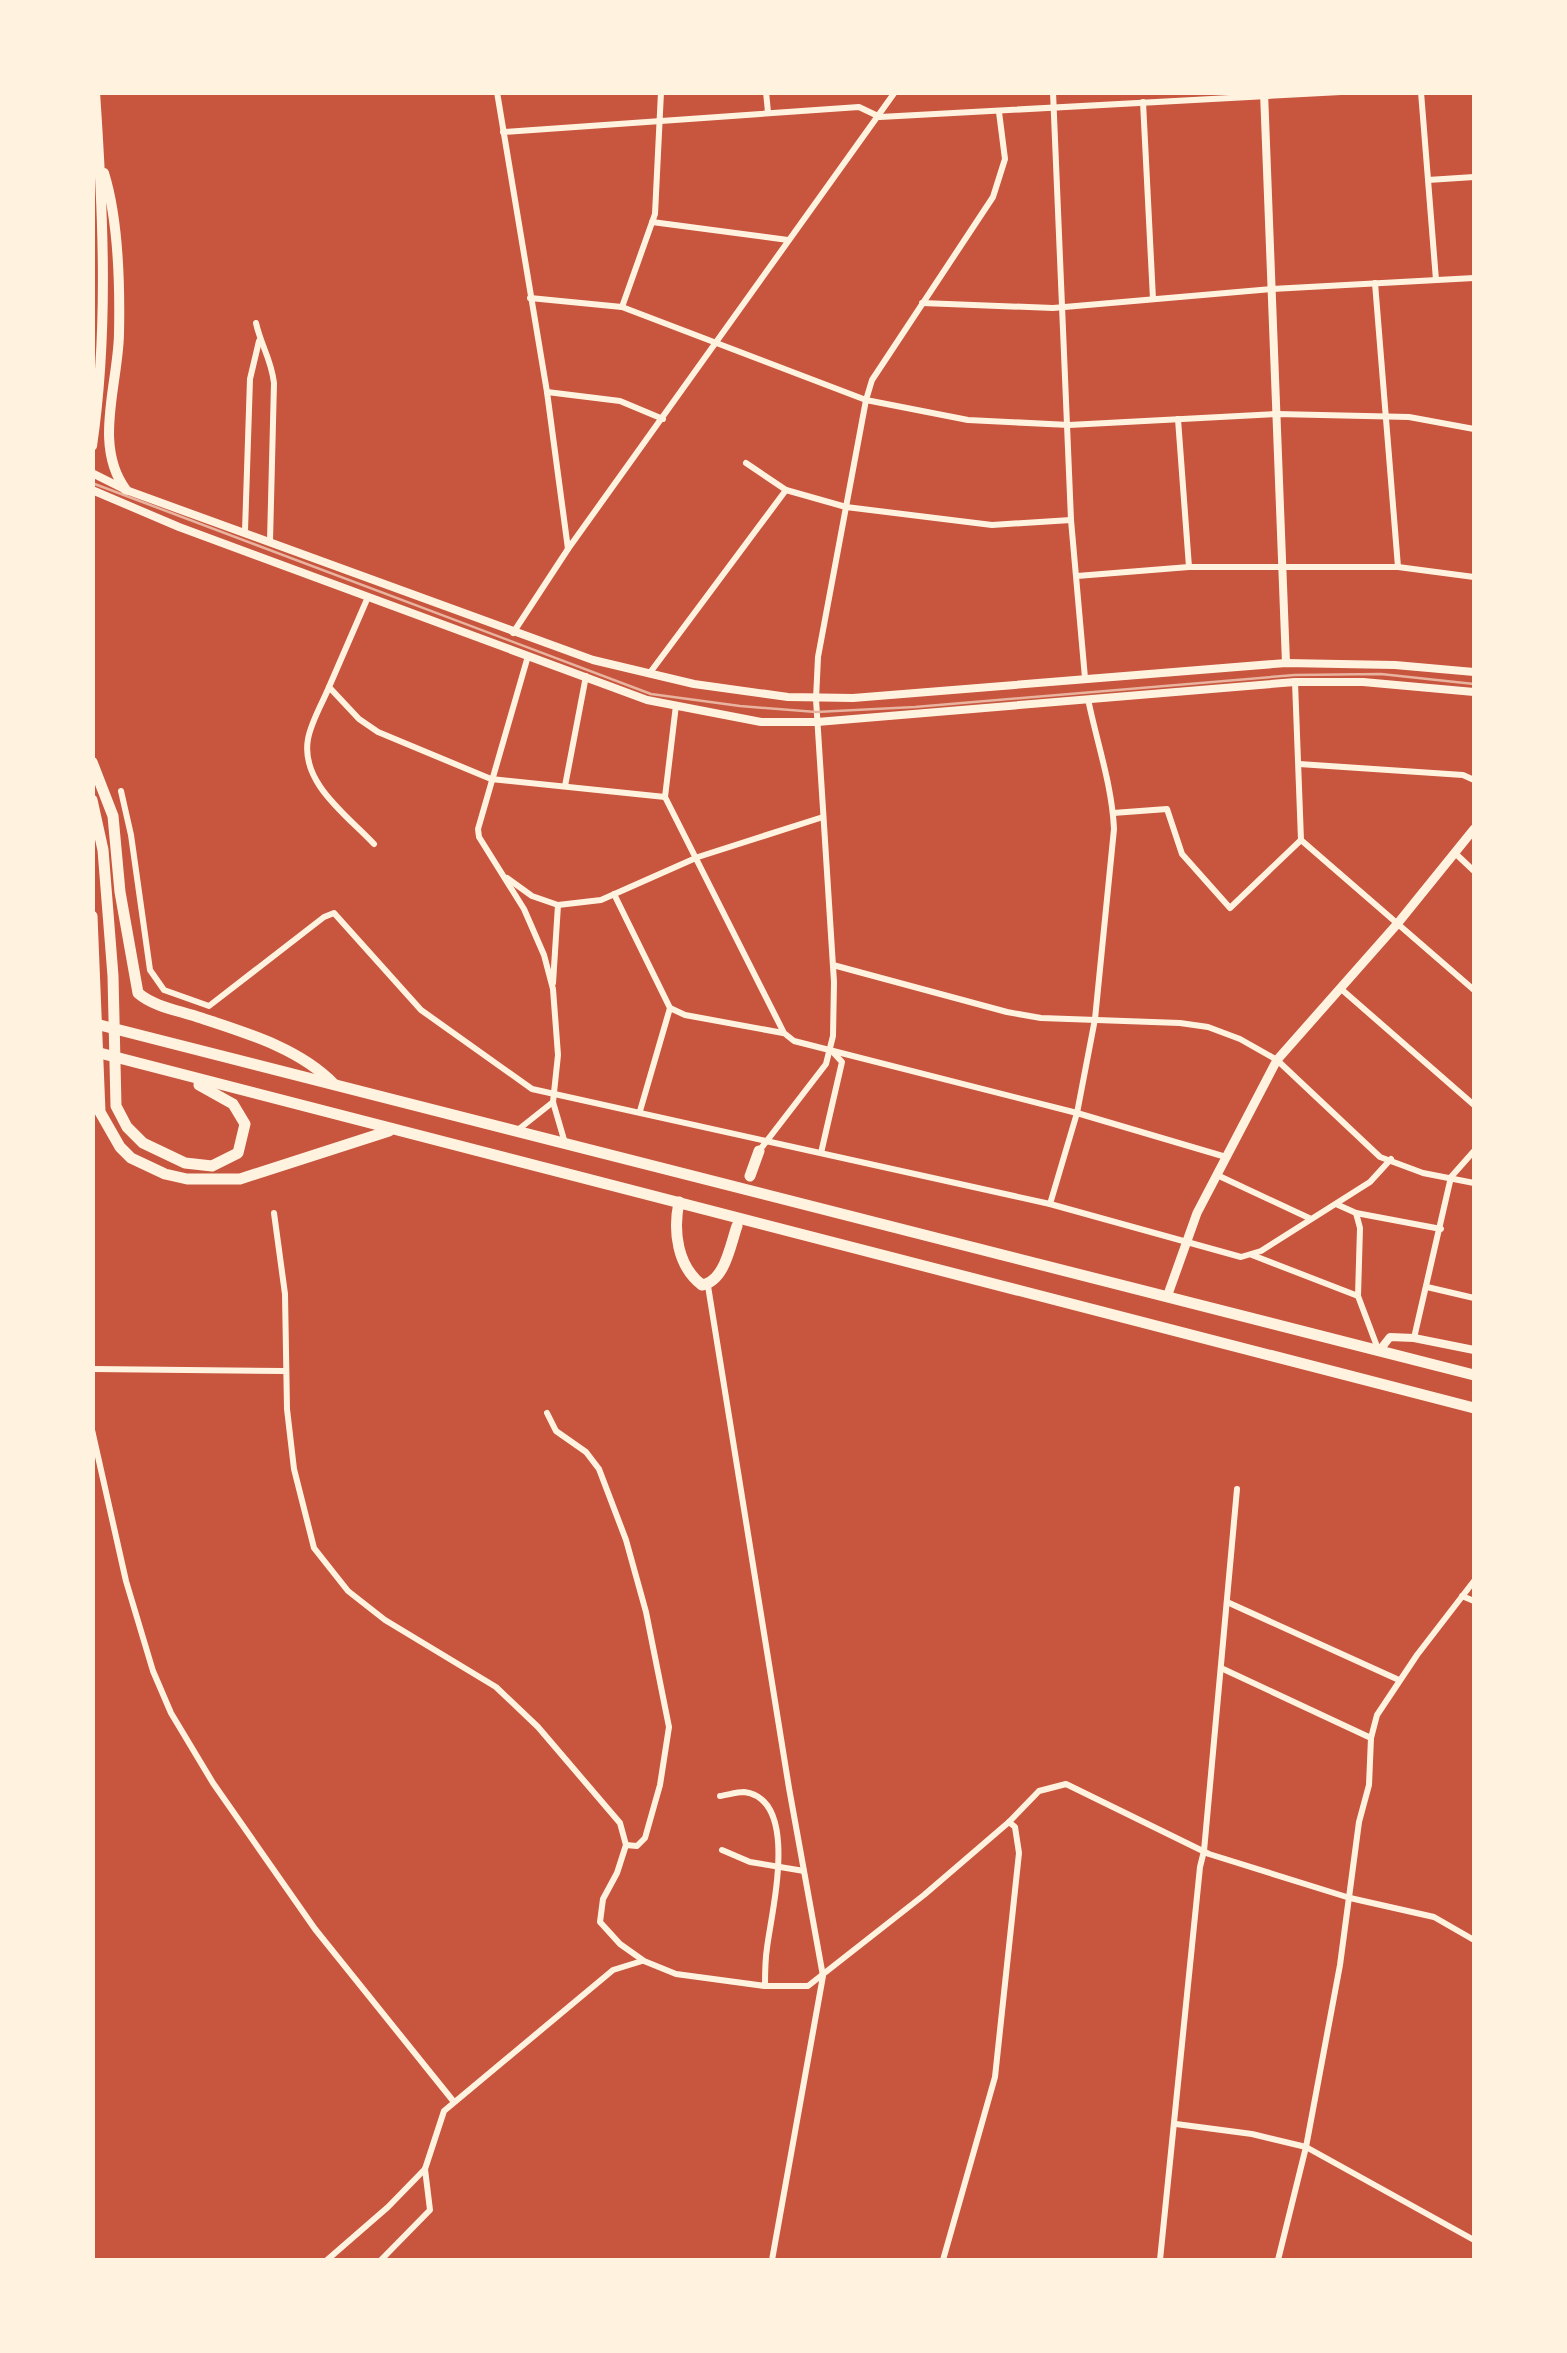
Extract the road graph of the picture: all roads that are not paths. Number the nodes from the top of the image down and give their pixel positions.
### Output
1 (95, 92) edge
2 (497, 92) edge
3 (660, 92) edge
4 (766, 92) edge
5 (895, 92) edge
6 (1054, 92) edge
7 (1341, 92) edge
8 (1421, 92) edge
9 (1264, 95) edge
10 (1143, 102) junction
11 (1054, 109) junction
12 (768, 112) junction
13 (999, 112) junction
14 (880, 118) junction
15 (658, 123) junction
16 (503, 132) junction
17 (100, 156) junction
18 (1474, 178) edge
19 (1428, 180) junction
20 (652, 222) junction
21 (788, 240) junction
22 (1474, 278) edge
23 (1436, 280) junction
24 (1375, 284) junction
25 (1272, 289) junction
26 (530, 298) junction
27 (1153, 299) junction
28 (922, 303) junction
29 (622, 307) junction
30 (1064, 307) junction
31 (256, 323) dead end
32 (260, 340) junction
33 (718, 342) junction
34 (547, 392) junction
35 (866, 400) junction
36 (1277, 414) junction
37 (1385, 416) junction
38 (663, 419) junction
39 (1178, 419) junction
40 (1069, 425) junction
41 (1474, 429) edge
42 (92, 446) edge
43 (746, 463) dead end
44 (92, 473) edge
45 (92, 490) edge
46 (126, 490) junction
47 (786, 490) junction
48 (846, 507) junction
49 (1071, 520) junction
50 (244, 532) junction
51 (270, 540) junction
52 (568, 549) junction
53 (1398, 567) junction
54 (1189, 568) junction
55 (1283, 569) junction
56 (1077, 576) junction
57 (1474, 577) edge
58 (368, 597) junction
59 (514, 633) junction
60 (528, 655) junction
61 (1286, 664) junction
62 (1474, 672) edge
63 (648, 675) junction
64 (586, 676) junction
65 (1085, 678) junction
66 (1296, 682) junction
67 (329, 687) junction
68 (1474, 692) edge
69 (816, 699) junction
70 (1088, 699) junction
71 (676, 705) junction
72 (817, 722) junction
73 (92, 762) edge
74 (1299, 764) junction
75 (491, 778) junction
76 (1474, 780) edge
77 (564, 786) junction
78 (121, 791) dead end
79 (665, 797) junction
80 (92, 800) edge
81 (1113, 812) junction
82 (823, 816) junction
83 (1474, 829) edge
84 (1301, 840) junction
85 (374, 844) dead end
86 (1456, 854) junction
87 (698, 857) junction
88 (1474, 872) edge
89 (502, 874) junction
90 (614, 894) junction
91 (558, 905) junction
92 (92, 916) edge
93 (1398, 922) junction
94 (832, 965) junction
95 (1340, 988) junction
96 (553, 989) junction
97 (1474, 990) edge
98 (670, 1008) junction
99 (1095, 1019) junction
100 (92, 1024) edge
101 (784, 1033) junction
102 (830, 1049) junction
103 (92, 1051) edge
104 (1276, 1060) junction
105 (178, 1074) junction
106 (334, 1084) junction
107 (554, 1098) junction
108 (1474, 1105) edge
109 (640, 1112) junction
110 (1077, 1113) junction
111 (393, 1130) junction
112 (516, 1131) junction
113 (565, 1143) junction
114 (763, 1146) junction
115 (1474, 1150) edge
116 (821, 1153) junction
117 (1226, 1157) junction
118 (1391, 1159) junction
119 (1217, 1175) junction
120 (750, 1176) dead end
121 (1451, 1177) junction
122 (1474, 1183) edge
123 (680, 1202) junction
124 (1335, 1203) junction
125 (1050, 1204) junction
126 (274, 1213) dead end
127 (1356, 1213) junction
128 (1310, 1218) junction
129 (737, 1226) dead end
130 (1441, 1229) junction
131 (1186, 1242) junction
132 (1252, 1255) junction
133 (708, 1286) junction
134 (1426, 1287) junction
135 (1358, 1296) junction
136 (1167, 1297) junction
137 (1474, 1298) edge
138 (1414, 1338) junction
139 (1474, 1350) edge
140 (1379, 1351) junction
141 (92, 1368) edge
142 (284, 1371) junction
143 (1474, 1375) edge
144 (1474, 1408) edge
145 (547, 1414) dead end
146 (92, 1430) edge
147 (1237, 1489) dead end
148 (1474, 1581) edge
149 (1462, 1596) junction
150 (1474, 1601) edge
151 (1227, 1602) junction
152 (1221, 1668) junction
153 (1399, 1680) junction
154 (1371, 1738) junction
155 (720, 1796) dead end
156 (1009, 1822) junction
157 (626, 1845) junction
158 (722, 1850) dead end
159 (1204, 1852) junction
160 (778, 1867) junction
161 (804, 1871) junction
162 (1350, 1898) junction
163 (1474, 1940) edge
164 (644, 1961) junction
165 (823, 1976) junction
166 (764, 1986) junction
167 (454, 2102) junction
168 (1176, 2124) junction
169 (1306, 2148) junction
170 (425, 2169) junction
171 (1474, 2240) edge
172 (326, 2260) edge
173 (381, 2260) edge
174 (772, 2260) edge
175 (943, 2260) edge
176 (1160, 2260) edge
177 (1278, 2260) edge

1 - 17 main road
2 - 16 street
3 - 15 street
4 - 12 street
5 - 14 street
6 - 11 street
7 - 9 street
8 - 19 street
9 - 10 street
9 - 25 street
10 - 11 street
10 - 27 street
11 - 13 street
11 - 30 street
12 - 14 street
12 - 15 street
13 - 14 street
13 - 28 street
14 - 21 street
15 - 16 street
15 - 20 street
16 - 26 street
17 - 42 main road
17 - 46 main road
18 - 19 street
19 - 23 street
20 - 21 street
20 - 29 street
21 - 33 street
22 - 23 street
23 - 24 street
24 - 25 street
24 - 37 street
25 - 27 street
25 - 36 street
26 - 29 street
26 - 34 street
27 - 30 street
28 - 30 street
28 - 35 street
29 - 33 street
30 - 40 street
31 - 32 street
32 - 50 street
32 - 51 street
33 - 35 street
33 - 38 street
34 - 38 street
34 - 52 street
35 - 40 street
35 - 48 street
36 - 37 street
36 - 39 street
36 - 55 street
37 - 41 street
37 - 53 street
38 - 52 street
39 - 40 street
39 - 54 street
40 - 49 street
43 - 47 street
44 - 46 street
45 - 58 street
46 - 50 street
47 - 48 street
47 - 63 street
48 - 49 street
48 - 69 street
49 - 56 street
50 - 51 street
51 - 59 street
52 - 59 street
53 - 55 street
53 - 57 street
54 - 55 street
54 - 56 street
55 - 61 street
56 - 65 street
58 - 60 street
58 - 67 street
59 - 63 street
60 - 64 street
60 - 75 street
61 - 62 street
61 - 65 street
63 - 69 street
64 - 71 street
64 - 77 street
65 - 69 street
66 - 68 street
66 - 70 street
66 - 74 street
67 - 75 street
67 - 85 street
69 - 72 street
70 - 72 street
70 - 81 street
71 - 72 street
71 - 79 street
72 - 82 street
73 - 106 highway
74 - 76 street
74 - 84 street
75 - 77 street
75 - 89 street
77 - 79 street
78 - 107 street
79 - 87 street
80 - 105 highway
81 - 84 street
81 - 99 street
82 - 87 street
82 - 94 street
83 - 86 main road
84 - 93 street
86 - 88 street
86 - 93 main road
87 - 90 street
87 - 101 street
89 - 91 street
89 - 96 street
90 - 91 street
90 - 98 street
91 - 96 street
92 - 111 highway
93 - 95 main road
93 - 97 street
94 - 99 street
94 - 102 street
95 - 104 main road
95 - 108 street
96 - 107 street
98 - 101 street
98 - 109 street
99 - 104 street
99 - 110 street
100 - 106 highway
101 - 102 street
102 - 110 street
102 - 114 street
102 - 116 street
103 - 105 highway
104 - 117 main road
104 - 118 street
105 - 111 highway
106 - 112 highway
107 - 109 street
107 - 112 street
107 - 113 street
109 - 114 street
110 - 117 street
110 - 125 street
111 - 123 highway
112 - 113 highway
113 - 136 highway
114 - 116 street
114 - 120 highway
115 - 121 street
116 - 125 street
117 - 119 main road
118 - 121 street
118 - 124 street
119 - 128 street
119 - 131 main road
121 - 122 street
121 - 130 street
123 - 133 highway
123 - 144 highway
124 - 127 street
124 - 128 street
125 - 131 street
126 - 142 street
127 - 130 street
127 - 135 street
128 - 132 street
129 - 133 highway
130 - 134 street
131 - 132 street
131 - 136 main road
132 - 135 street
133 - 161 street
134 - 137 street
134 - 138 street
135 - 140 street
136 - 140 highway
138 - 139 street
138 - 140 street
140 - 143 highway
141 - 142 street
142 - 157 street
145 - 157 street
146 - 167 street
147 - 151 street
148 - 149 street
149 - 150 street
149 - 153 street
151 - 152 street
151 - 153 street
152 - 154 street
152 - 159 street
153 - 154 street
154 - 162 street
155 - 160 street
156 - 159 street
156 - 165 street
156 - 175 street
157 - 164 street
158 - 160 street
159 - 162 street
159 - 168 street
160 - 161 street
160 - 166 street
161 - 165 street
162 - 163 street
162 - 169 street
164 - 166 street
164 - 167 street
165 - 166 street
165 - 174 street
167 - 170 street
168 - 169 street
168 - 176 street
169 - 171 street
169 - 177 street
170 - 172 street
170 - 173 street

